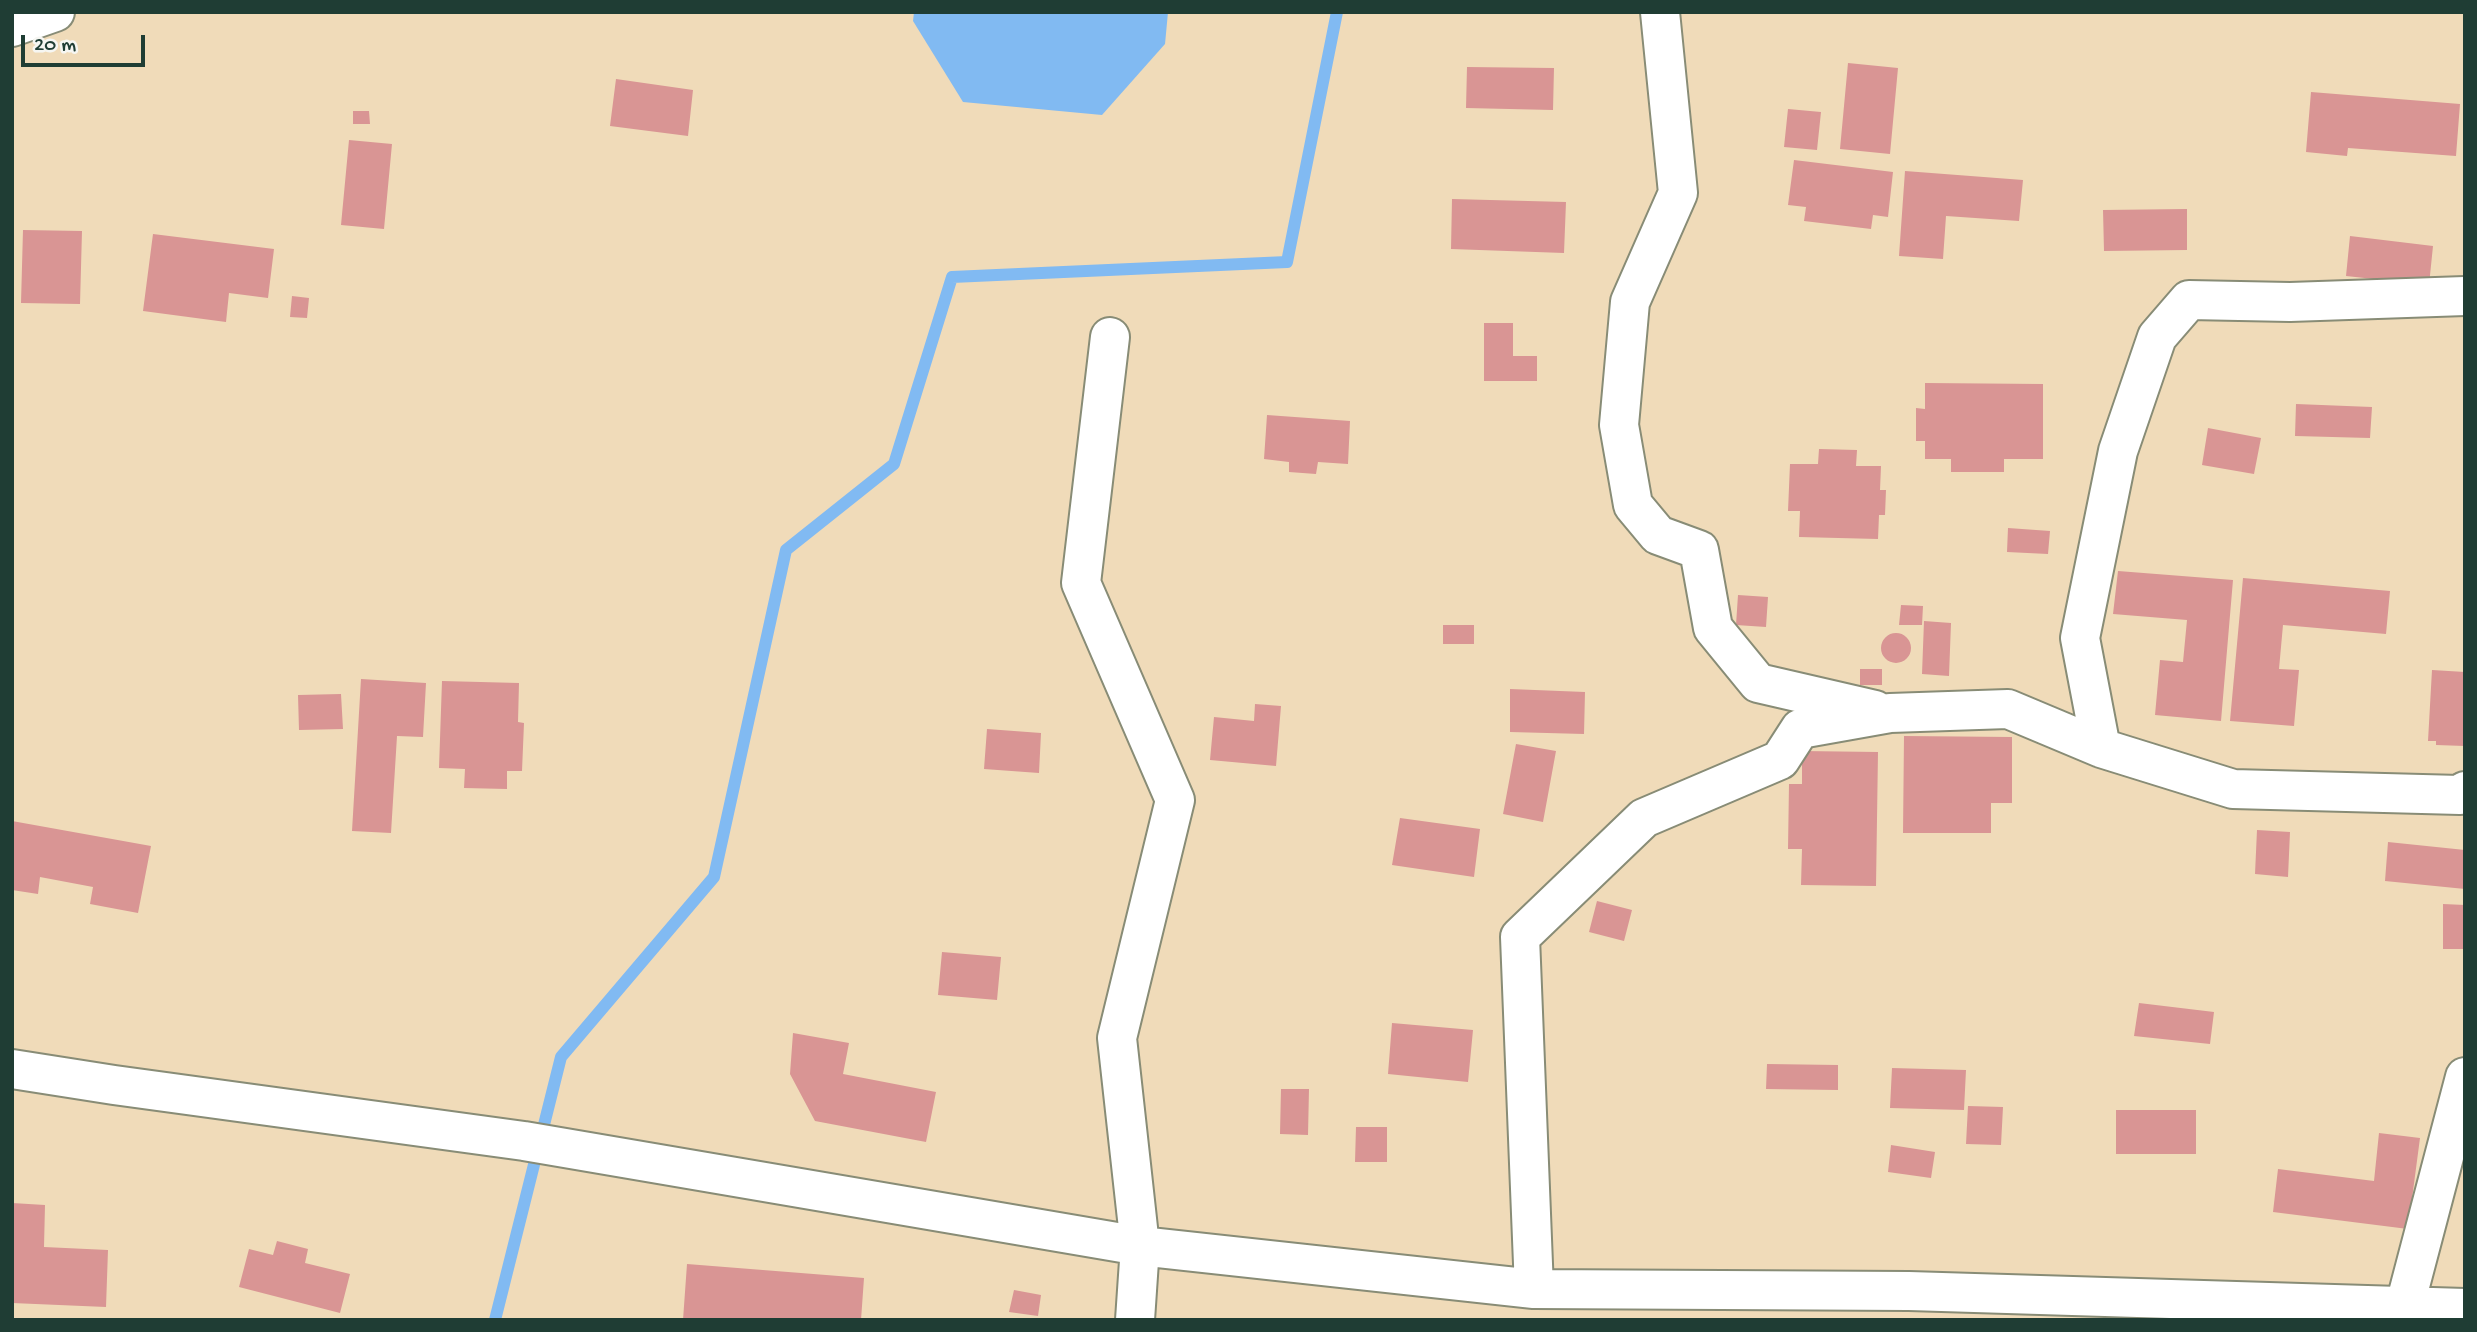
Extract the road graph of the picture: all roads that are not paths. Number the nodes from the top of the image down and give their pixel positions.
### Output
1 (55, 12) edge
2 (1660, 12) edge
3 (12, 27) edge
4 (2465, 296) edge
5 (1110, 337) dead end
6 (1891, 713) junction
7 (2101, 748) junction
8 (2465, 791) edge
9 (12, 1069) edge
10 (2465, 1077) edge
11 (1140, 1246) junction
12 (1534, 1289) junction
13 (2405, 1305) junction
14 (2465, 1308) edge
15 (1135, 1320) edge

1 - 3 street
2 - 6 street
4 - 7 street
5 - 11 street
6 - 7 street
6 - 12 street
7 - 8 street
9 - 11 street
10 - 13 street
11 - 12 street
11 - 15 street
12 - 13 street
13 - 14 street

